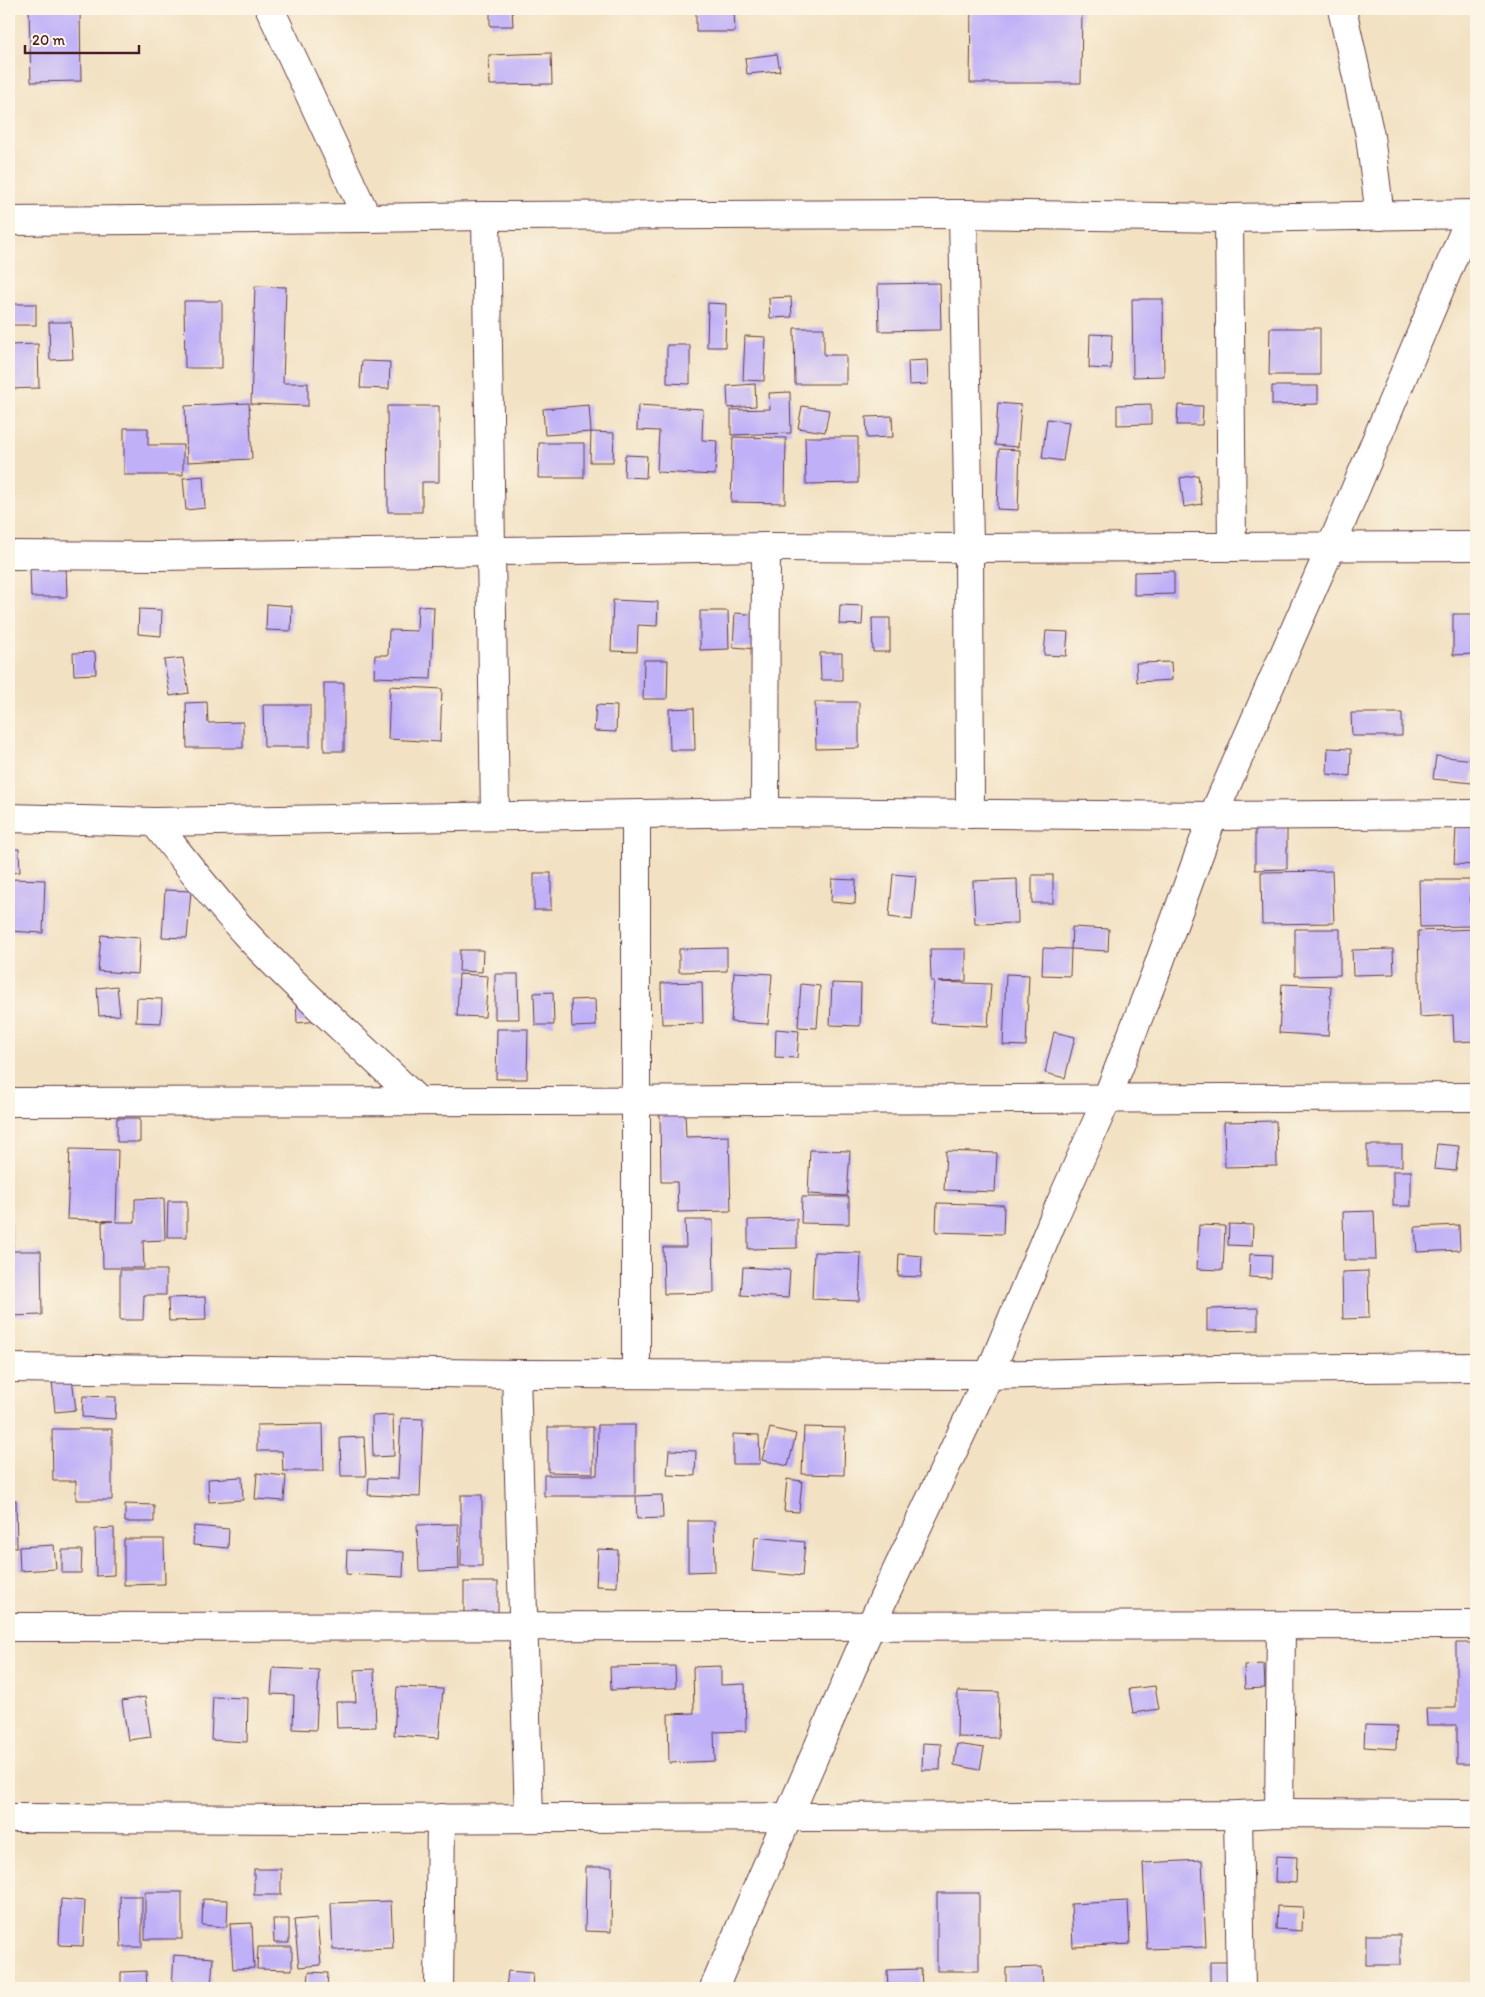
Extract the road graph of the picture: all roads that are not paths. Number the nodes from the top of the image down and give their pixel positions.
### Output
1 (270, 9) edge
2 (1342, 9) edge
3 (963, 214) junction
4 (1474, 214) edge
5 (486, 216) junction
6 (1380, 216) junction
7 (368, 218) junction
8 (1229, 218) junction
9 (9, 220) edge
10 (1476, 546) edge
11 (766, 547) junction
12 (1232, 547) junction
13 (1331, 547) junction
14 (969, 548) junction
15 (491, 551) junction
16 (9, 555) edge
17 (765, 812) junction
18 (970, 814) junction
19 (1476, 814) edge
20 (636, 815) junction
21 (495, 816) junction
22 (1213, 816) junction
23 (9, 818) edge
24 (154, 822) junction
25 (1476, 1097) edge
26 (636, 1100) junction
27 (418, 1101) junction
28 (1106, 1101) junction
29 (9, 1102) edge
30 (1476, 1367) edge
31 (9, 1368) edge
32 (636, 1373) junction
33 (516, 1374) junction
34 (989, 1375) junction
35 (1476, 1625) edge
36 (524, 1626) junction
37 (871, 1626) junction
38 (1281, 1626) junction
39 (9, 1627) edge
40 (1279, 1813) junction
41 (1476, 1814) edge
42 (1238, 1815) junction
43 (788, 1817) junction
44 (9, 1818) edge
45 (442, 1818) junction
46 (530, 1818) junction
47 (439, 1988) edge
48 (714, 1988) edge
49 (1241, 1988) edge

1 - 7 street
2 - 6 street
3 - 5 street
3 - 8 street
3 - 14 street
4 - 6 street
4 - 13 street
5 - 7 street
5 - 15 street
6 - 8 street
7 - 9 street
8 - 12 street
10 - 13 street
11 - 14 street
11 - 15 street
11 - 17 street
12 - 13 street
12 - 14 street
13 - 22 street
14 - 18 street
15 - 16 street
15 - 21 street
17 - 18 street
17 - 20 street
18 - 22 street
19 - 22 street
20 - 21 street
20 - 26 street
21 - 24 street
22 - 28 street
23 - 24 street
24 - 27 street
25 - 28 street
26 - 27 street
26 - 28 street
26 - 32 street
27 - 29 street
28 - 34 street
30 - 34 street
31 - 33 street
32 - 33 street
32 - 34 street
33 - 36 street
34 - 37 street
35 - 38 street
36 - 37 street
36 - 39 street
36 - 46 street
37 - 38 street
37 - 43 street
38 - 40 street
40 - 41 street
40 - 42 street
42 - 43 street
42 - 49 street
43 - 46 street
43 - 48 street
44 - 45 street
45 - 46 street
45 - 47 street

